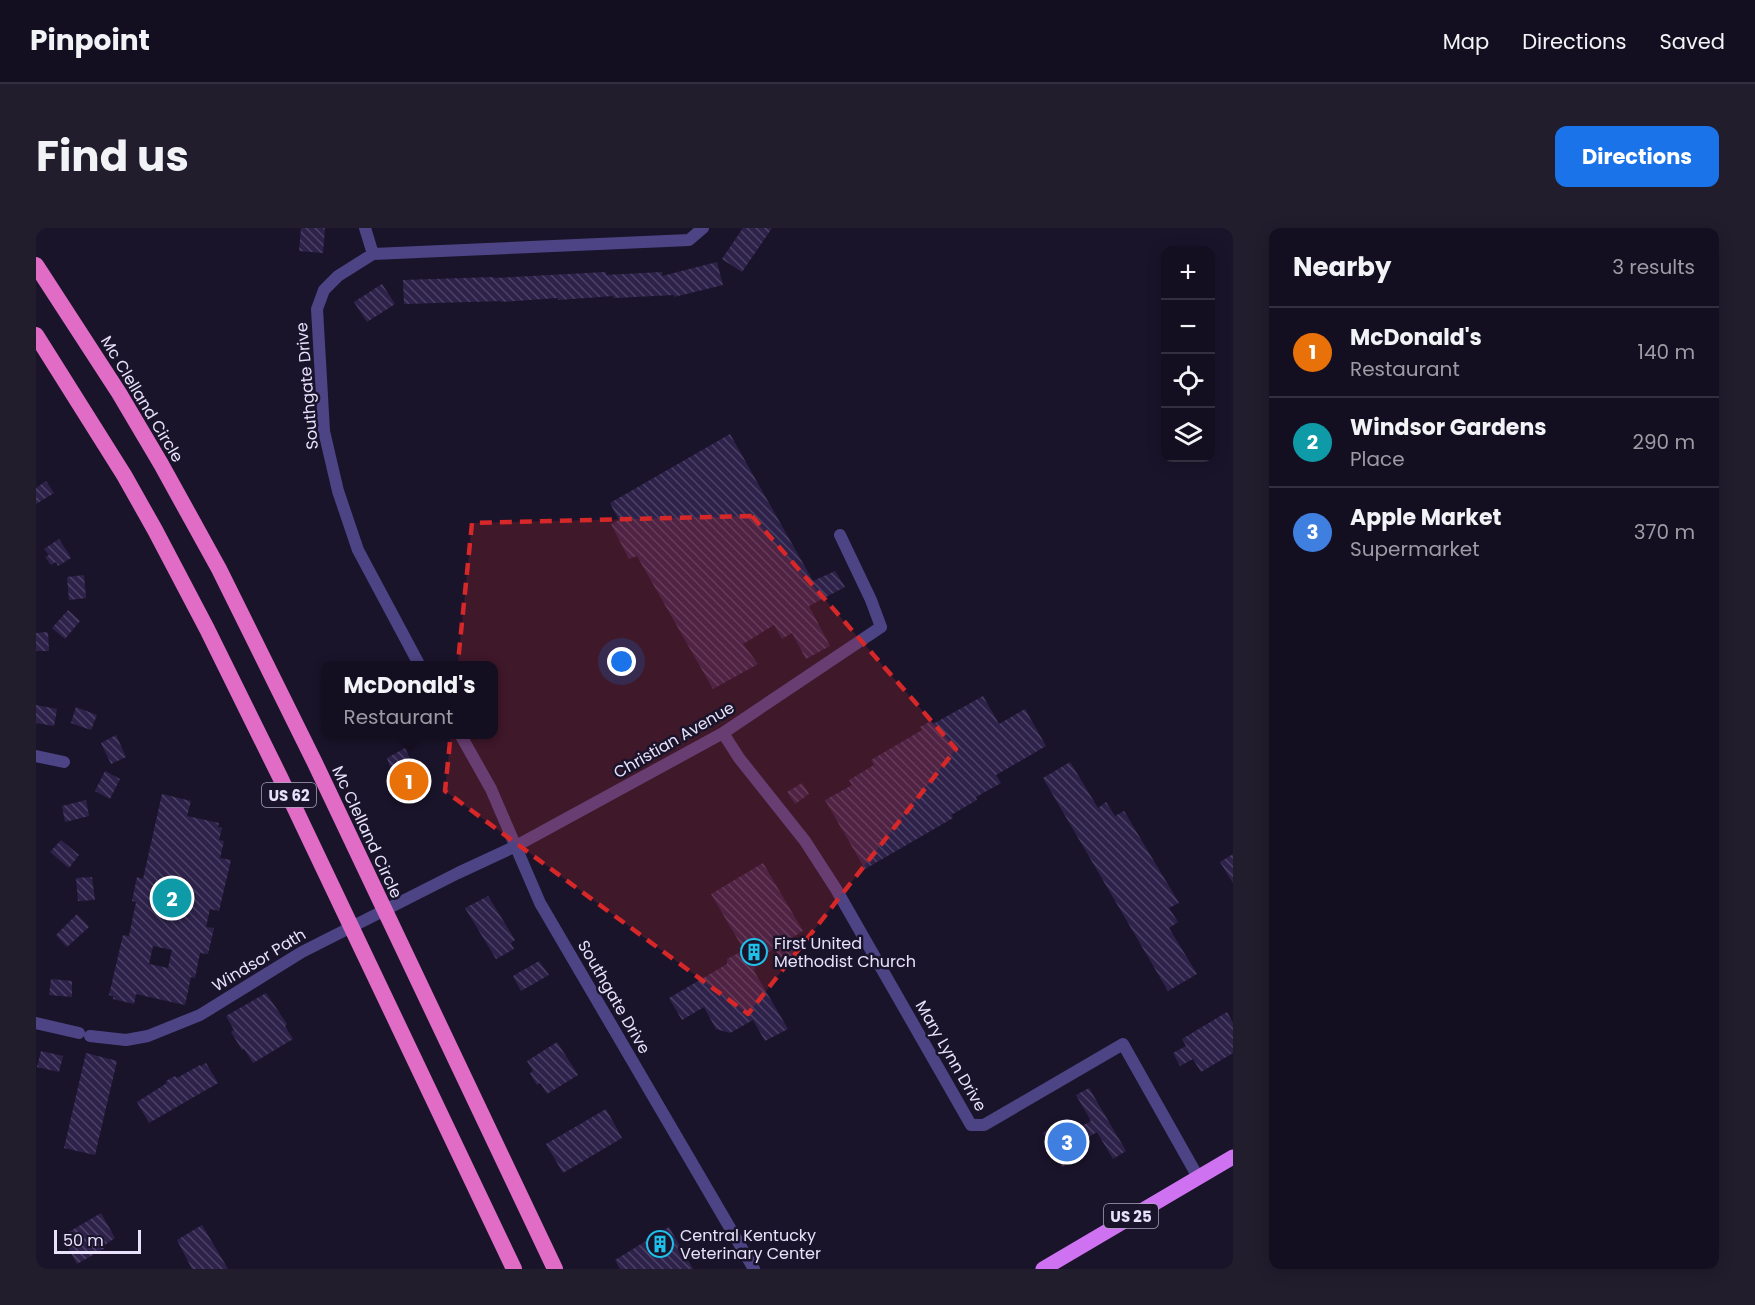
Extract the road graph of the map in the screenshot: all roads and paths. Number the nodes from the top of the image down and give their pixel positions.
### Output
1 (365, 228) edge
2 (703, 228) edge
3 (373, 254) junction
4 (36, 265) edge
5 (36, 335) edge
6 (840, 536) dead end
7 (417, 661) edge
8 (723, 733) junction
9 (462, 739) edge
10 (36, 756) edge
11 (64, 762) dead end
12 (516, 846) junction
13 (385, 910) junction
14 (351, 926) junction
15 (36, 1023) edge
16 (1233, 1156) edge
17 (1198, 1177) junction
18 (514, 1269) edge
19 (555, 1269) edge
20 (754, 1269) edge
21 (1043, 1269) edge

1 - 3 street
2 - 3 street
3 - 7 street, Southgate Drive
4 - 13 highway, Mc Clelland Circle / US 62
5 - 14 highway, US 62
6 - 8 street, Christian Avenue
8 - 12 street, Christian Avenue
8 - 17 street, Mary Lynn Drive
9 - 12 street, Southgate Drive
10 - 11 street
12 - 13 street, Christian Avenue
12 - 20 street, Southgate Drive
13 - 14 street, Windsor Path
13 - 19 highway, Mc Clelland Circle / US 62
14 - 15 street, Windsor Path
14 - 18 highway, US 62
16 - 17 main road, US 25
17 - 21 main road, US 25

